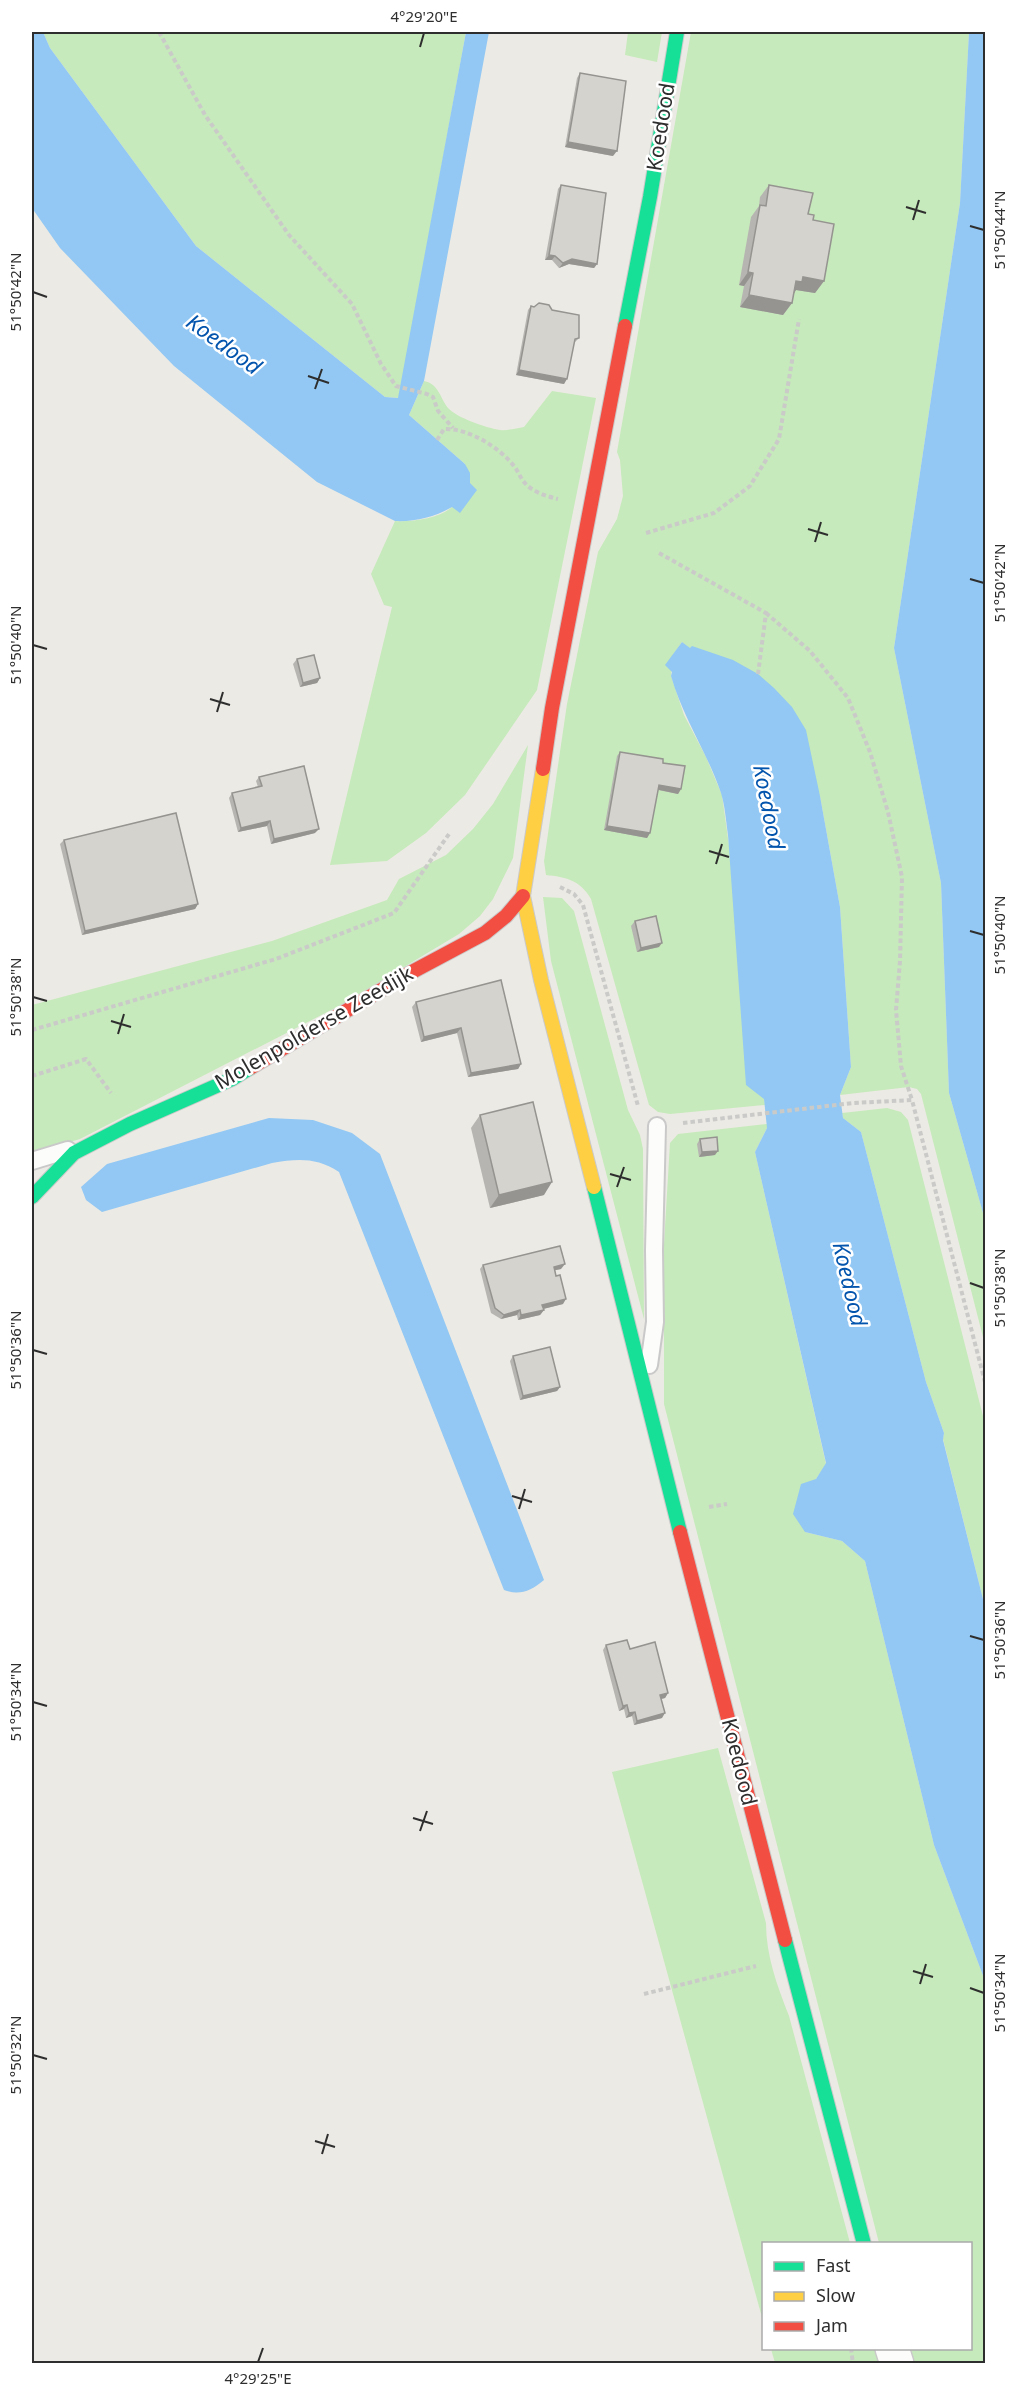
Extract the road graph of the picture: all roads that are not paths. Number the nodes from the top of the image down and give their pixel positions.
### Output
1 (676, 32) edge
2 (522, 896) junction
3 (657, 1126) road end
4 (94, 1143) junction
5 (32, 1161) edge
6 (32, 1197) edge
7 (646, 1388) junction
8 (863, 2242) edge

1 - 2 street, Koedood
2 - 4 street, Molenpolderse Zeedijk
2 - 7 street, Koedood
3 - 7 lane
4 - 5 lane, Molenpolderse Zeedijk
4 - 6 street, Molenpolderse Zeedijk
7 - 8 street, Koedood

